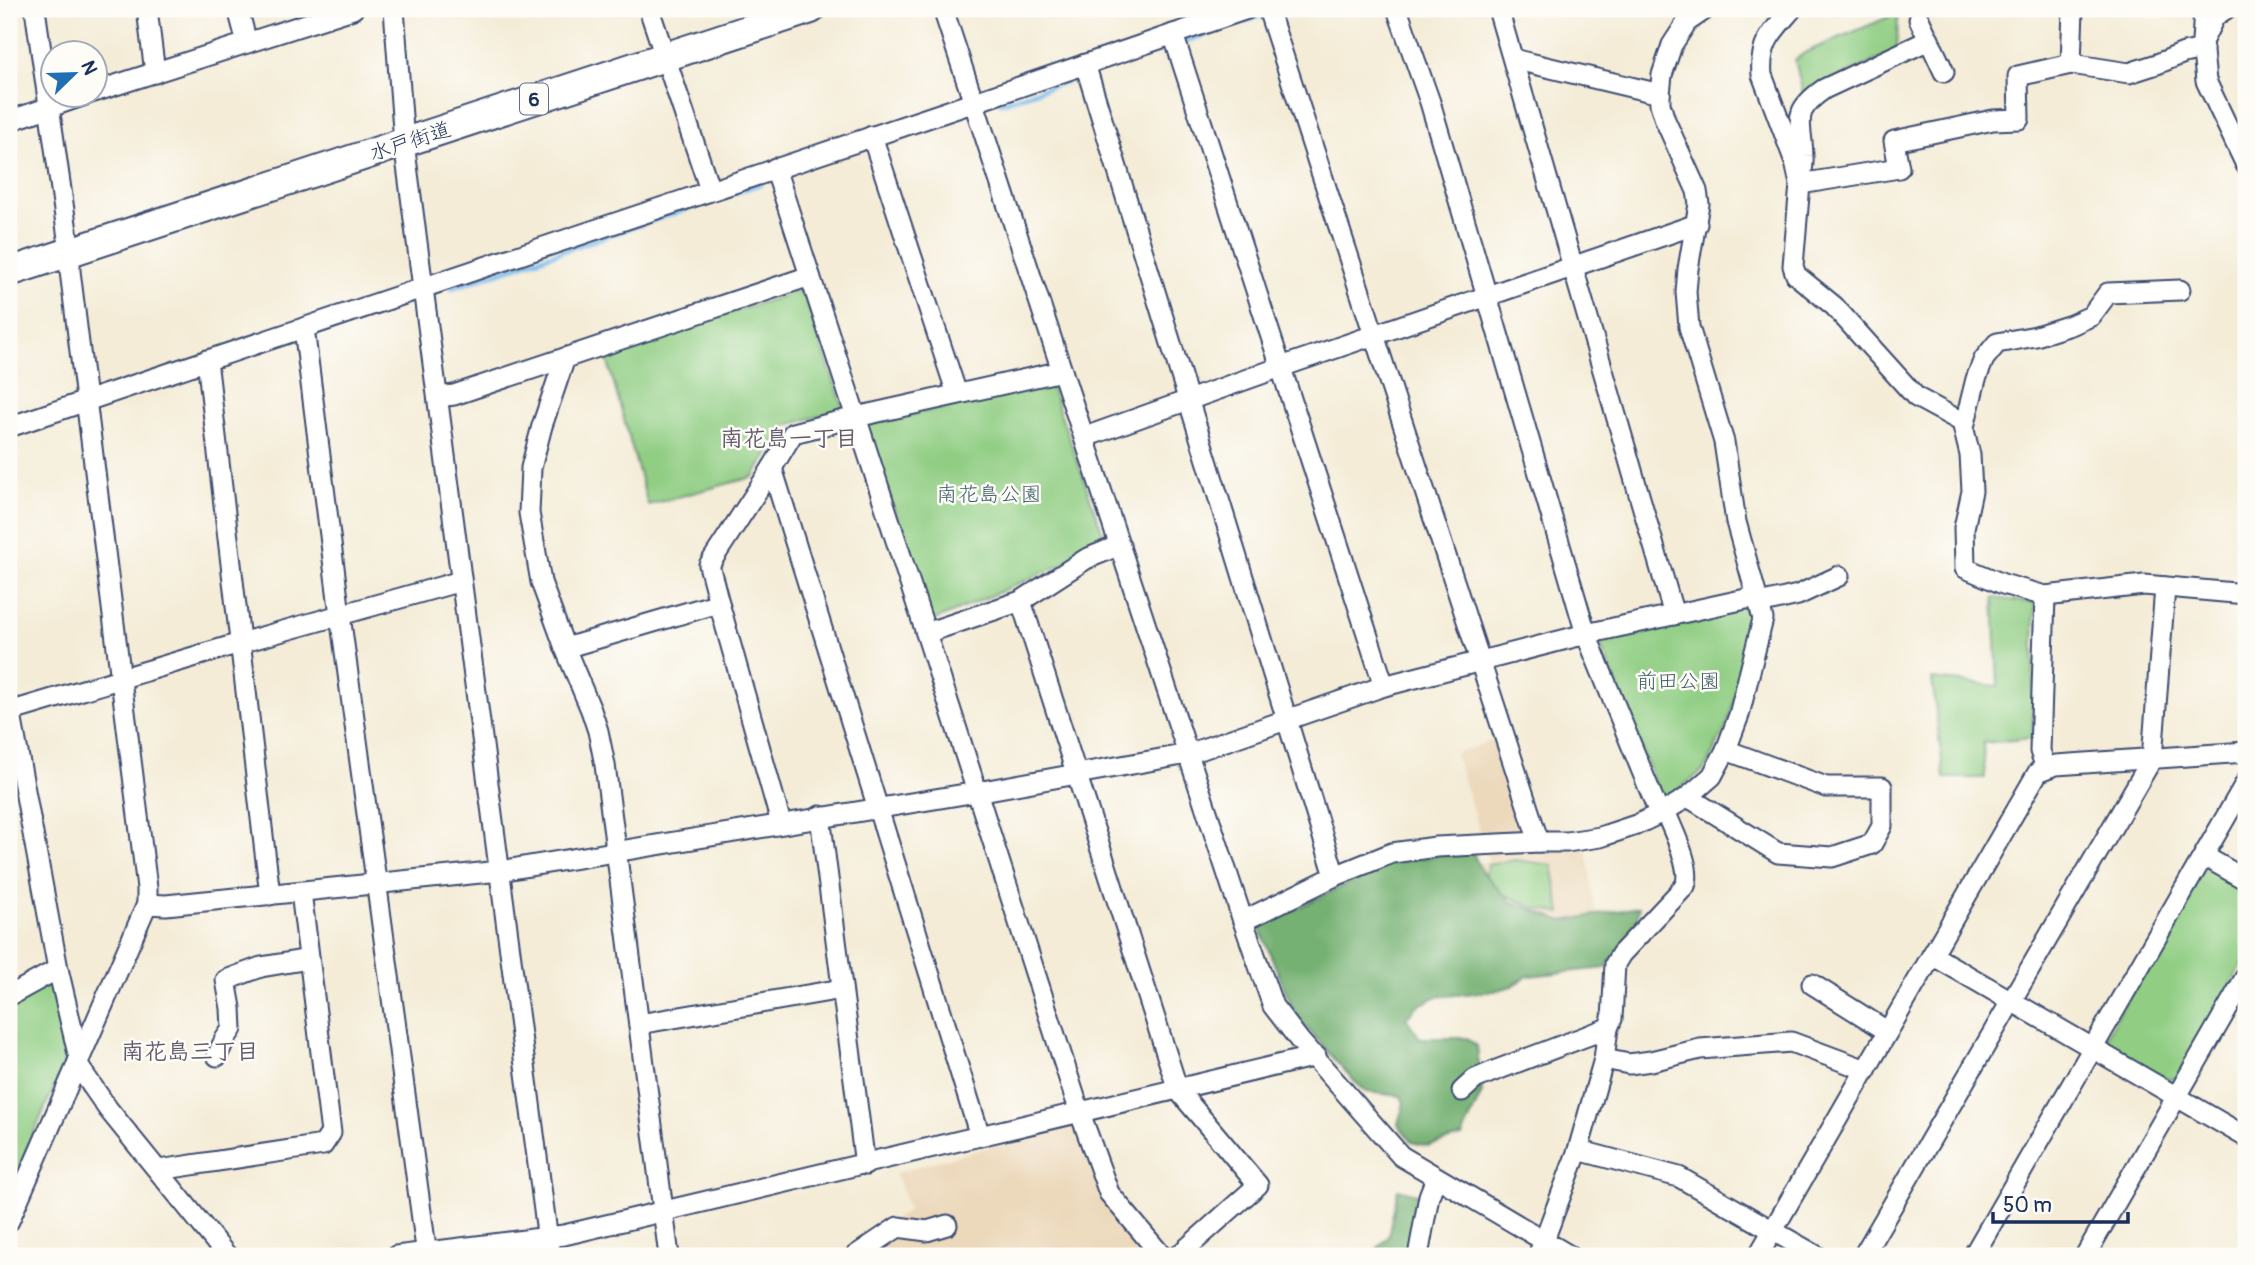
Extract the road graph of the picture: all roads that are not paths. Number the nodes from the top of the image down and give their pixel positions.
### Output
1 (35, 9) edge
2 (146, 9) edge
3 (238, 9) edge
4 (353, 9) edge
5 (394, 9) edge
6 (649, 9) edge
7 (811, 9) edge
8 (943, 9) edge
9 (1247, 9) edge
10 (1268, 9) edge
11 (1397, 9) edge
12 (1498, 9) edge
13 (1706, 9) edge
14 (1792, 9) edge
15 (2073, 9) edge
16 (2204, 9) edge
17 (2226, 9) edge
18 (1919, 19) dead end
19 (1172, 34) junction
20 (39, 38) edge
21 (1929, 40) junction
22 (247, 43) junction
23 (2203, 45) junction
24 (664, 56) junction
25 (1513, 59) junction
26 (1085, 64) junction
27 (2071, 64) junction
28 (1944, 72) dead end
29 (155, 73) junction
30 (108, 88) edge
31 (1660, 94) junction
32 (975, 102) junction
33 (48, 108) joint
34 (9, 121) edge
35 (872, 136) junction
36 (404, 143) junction
37 (2246, 165) edge
38 (775, 168) junction
39 (1800, 184) junction
40 (710, 190) junction
41 (1697, 224) junction
42 (70, 252) junction
43 (1573, 265) junction
44 (9, 272) edge
45 (810, 276) junction
46 (424, 287) junction
47 (2180, 290) dead end
48 (1487, 296) junction
49 (303, 328) junction
50 (1374, 336) junction
51 (565, 358) junction
52 (207, 360) junction
53 (1281, 367) junction
54 (1062, 371) junction
55 (957, 394) junction
56 (438, 397) junction
57 (1190, 400) junction
58 (86, 401) junction
59 (856, 417) junction
60 (9, 427) edge
61 (1964, 427) junction
62 (1085, 438) junction
63 (772, 468) junction
64 (1120, 545) junction
65 (1839, 576) dead end
66 (461, 581) junction
67 (2165, 587) junction
68 (2246, 594) edge
69 (2045, 596) junction
70 (1021, 601) junction
71 (1757, 601) junction
72 (719, 603) junction
73 (340, 615) junction
74 (1674, 615) junction
75 (926, 633) junction
76 (1586, 634) junction
77 (240, 643) junction
78 (565, 648) junction
79 (1479, 661) junction
80 (121, 678) junction
81 (1384, 686) junction
82 (9, 710) edge
83 (1287, 721) junction
84 (1726, 750) junction
85 (2246, 752) edge
86 (1188, 754) junction
87 (2152, 759) junction
88 (2046, 768) junction
89 (1077, 772) junction
90 (2246, 782) edge
91 (977, 792) junction
92 (1688, 797) junction
93 (877, 807) junction
94 (1662, 812) junction
95 (820, 816) junction
96 (781, 823) junction
97 (1539, 842) junction
98 (617, 852) junction
99 (2204, 856) junction
100 (500, 871) junction
101 (1335, 876) junction
102 (2246, 880) edge
103 (378, 883) junction
104 (300, 892) junction
105 (270, 895) junction
106 (147, 904) junction
107 (1243, 921) junction
108 (1932, 955) junction
109 (309, 959) junction
110 (58, 969) junction
111 (2246, 976) edge
112 (1812, 984) dead end
113 (842, 989) junction
114 (9, 996) edge
115 (2011, 1001) junction
116 (639, 1024) junction
117 (1608, 1028) junction
118 (1887, 1031) junction
119 (2093, 1049) junction
120 (217, 1056) dead end
121 (1315, 1056) junction
122 (1604, 1059) junction
123 (78, 1061) junction
124 (1866, 1070) junction
125 (1178, 1090) junction
126 (1462, 1091) dead end
127 (2177, 1098) junction
128 (1080, 1113) junction
129 (980, 1136) junction
130 (2246, 1137) edge
131 (1578, 1150) junction
132 (865, 1165) junction
133 (159, 1170) junction
134 (1436, 1178) junction
135 (663, 1212) junction
136 (9, 1221) edge
137 (947, 1226) dead end
138 (1773, 1231) junction
139 (549, 1247) edge
140 (1541, 1249) edge
141 (426, 1254) edge
142 (227, 1256) edge
143 (396, 1256) edge
144 (669, 1256) edge
145 (855, 1256) edge
146 (1162, 1256) edge
147 (1178, 1256) edge
148 (1418, 1256) edge
149 (1570, 1256) edge
150 (1758, 1256) edge
151 (1817, 1256) edge
152 (1863, 1256) edge
153 (1973, 1256) edge
154 (2085, 1256) edge

1 - 20 street
2 - 29 street
3 - 22 street
4 - 22 street
5 - 36 street
6 - 24 street
7 - 24 highway, 水戸街道 / 6
8 - 32 street
9 - 19 street
10 - 50 street
11 - 48 street
12 - 25 street
13 - 31 street
14 - 39 street
15 - 27 street
16 - 23 street
17 - 23 street
18 - 21 street
19 - 26 street
19 - 53 street
21 - 28 street
21 - 39 street
22 - 29 street
23 - 27 street
23 - 37 street
24 - 36 highway, 水戸街道 / 6
24 - 40 street
25 - 31 street
25 - 43 street
26 - 32 street
26 - 57 street
27 - 39 street
29 - 30 street
31 - 41 street
32 - 35 street
32 - 54 street
33 - 34 street
33 - 42 street
35 - 38 street
35 - 55 street
36 - 42 highway, 水戸街道 / 6
36 - 46 street
38 - 40 street
38 - 45 street
39 - 61 street
40 - 46 street
41 - 43 street
41 - 71 street
42 - 44 highway, 水戸街道 / 6
42 - 58 street
43 - 48 street
43 - 74 street
45 - 51 street
45 - 59 street
46 - 49 street
46 - 56 street
47 - 61 street
48 - 50 street
48 - 76 street
49 - 52 street
49 - 73 street
50 - 53 street
50 - 79 street
51 - 56 street
51 - 78 street
52 - 58 street
52 - 77 street
53 - 57 street
53 - 81 street
54 - 55 street
54 - 62 street
55 - 59 street
56 - 66 street
57 - 62 street
57 - 83 street
58 - 60 street
58 - 80 street
59 - 63 street
59 - 75 street
61 - 69 street
62 - 64 street
63 - 72 street
63 - 93 street
64 - 70 street
64 - 86 street
65 - 71 street
66 - 73 street
66 - 100 street
67 - 68 street
67 - 69 street
67 - 87 street
69 - 88 street
70 - 75 street
70 - 89 street
71 - 74 street
71 - 84 street
72 - 78 street
72 - 96 street
73 - 77 street
73 - 103 street
74 - 76 street
75 - 91 street
76 - 79 street
76 - 94 street
77 - 80 street
77 - 105 street
78 - 98 street
79 - 81 street
79 - 97 street
80 - 82 street
80 - 106 street
81 - 83 street
82 - 110 street
83 - 86 street
83 - 101 street
84 - 92 street
84 - 92 street
85 - 87 street
86 - 89 street
86 - 107 street
87 - 88 street
87 - 115 street
88 - 108 street
89 - 91 street
89 - 125 street
90 - 99 street
91 - 93 street
91 - 128 street
92 - 94 street
93 - 95 street
93 - 129 street
94 - 97 street
94 - 117 street
95 - 96 street
95 - 113 street
96 - 98 street
97 - 101 street
98 - 100 street
98 - 116 street
99 - 102 street
99 - 119 street
100 - 103 street
100 - 139 street
101 - 107 street
103 - 104 street
103 - 141 street
104 - 105 street
104 - 109 street
105 - 106 street
106 - 123 street
107 - 121 street
108 - 115 street
108 - 118 street
109 - 120 street
109 - 133 street
110 - 114 street
110 - 123 street
111 - 127 street
112 - 118 street
113 - 116 street
113 - 132 street
115 - 119 street
115 - 152 street
116 - 135 street
117 - 122 street
117 - 126 street
118 - 124 street
119 - 127 street
119 - 153 street
121 - 125 street
121 - 134 street
122 - 124 street
122 - 131 street
123 - 133 street
123 - 136 street
124 - 138 street
125 - 128 street
125 - 147 street
127 - 130 street
127 - 154 street
128 - 129 street
128 - 146 street
129 - 132 street
131 - 138 street
131 - 140 street
132 - 135 street
133 - 142 street
134 - 140 street
134 - 148 street
135 - 139 street
135 - 144 street
137 - 145 street
138 - 150 street
138 - 151 street
139 - 141 street
140 - 149 street
141 - 143 street

